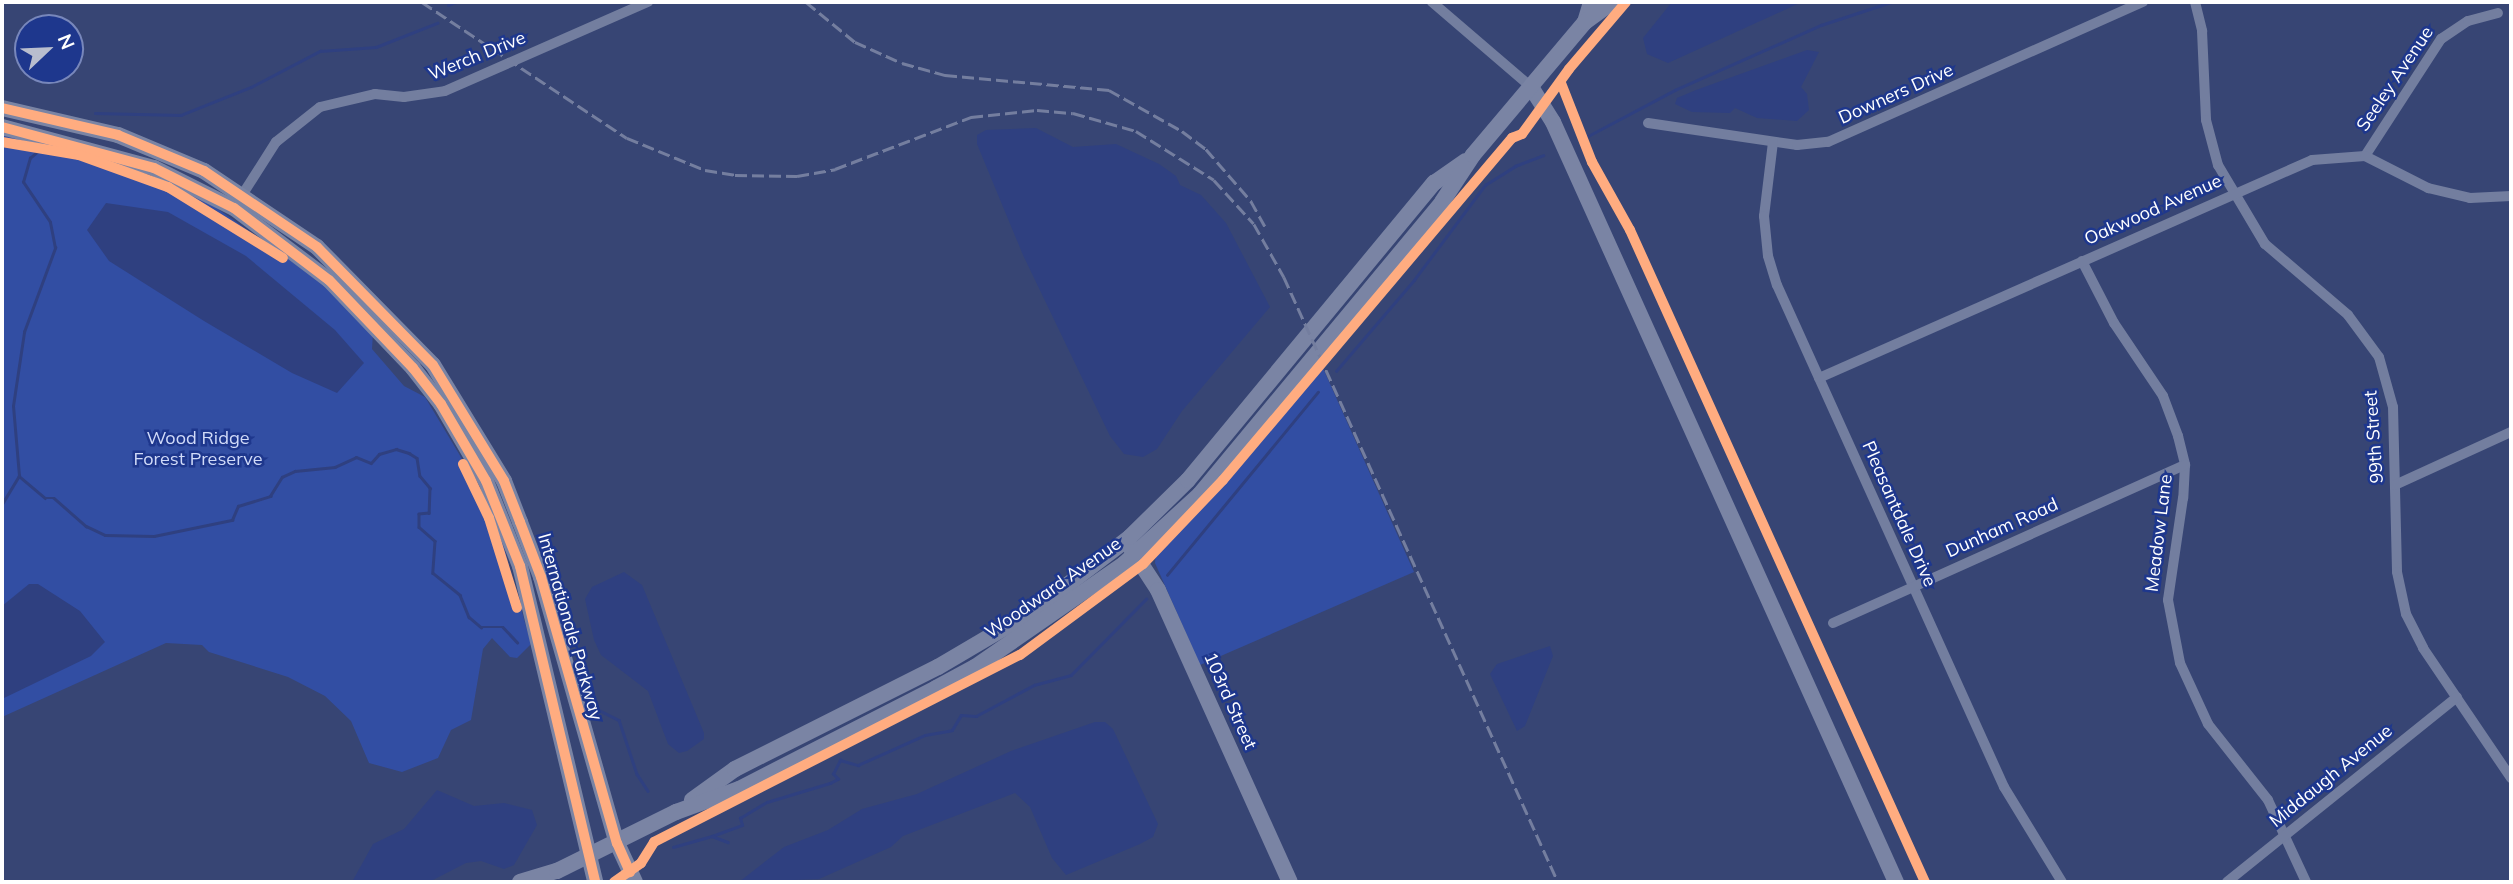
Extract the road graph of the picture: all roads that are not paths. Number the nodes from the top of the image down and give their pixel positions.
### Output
1 (648, 2) edge
2 (1432, 2) edge
3 (1591, 2) edge
4 (1613, 2) edge
5 (2143, 2) edge
6 (2195, 2) edge
7 (2498, 13) dead end
8 (1585, 22) junction
9 (1531, 87) junction
10 (2, 108) edge
11 (58, 119) junction
12 (1648, 123) dead end
13 (2, 127) edge
14 (49, 137) junction
15 (1773, 142) junction
16 (2365, 156) junction
17 (2232, 193) junction
18 (2511, 196) edge
19 (238, 201) junction
20 (2081, 261) junction
21 (1819, 378) junction
22 (2511, 432) edge
23 (2185, 465) junction
24 (2395, 485) junction
25 (1130, 548) junction
26 (1913, 587) junction
27 (1833, 623) dead end
28 (2457, 697) junction
29 (2511, 778) edge
30 (2285, 836) junction
31 (617, 843) junction
32 (590, 856) junction
33 (544, 878) edge
34 (520, 882) edge
35 (595, 882) edge
36 (635, 882) edge
37 (1290, 882) edge
38 (1896, 882) edge
39 (2062, 882) edge
40 (2227, 882) edge
41 (2306, 882) edge

1 - 19 street, Werch Drive
2 - 9 street
3 - 8 street, Woodward Avenue
4 - 8 street, Woodward Avenue
5 - 15 street, Downers Drive
6 - 17 street, 99th Street
7 - 16 street, Seeley Avenue
8 - 9 street, Woodward Avenue
9 - 25 street, Woodward Avenue
9 - 38 street
10 - 11 street, Internationale Parkway
11 - 14 street
11 - 19 street, Internationale Parkway
12 - 15 street, Downers Drive
13 - 14 street, Internationale Parkway
14 - 19 street, Internationale Parkway
15 - 21 street, Pleasantdale Drive
16 - 17 street, Oakwood Avenue
16 - 18 street, Oakwood Avenue
17 - 20 street, Oakwood Avenue
17 - 24 street, 99th Street
19 - 31 street, Internationale Parkway
19 - 32 street, Internationale Parkway
20 - 21 street, Oakwood Avenue
20 - 23 street, Meadow Lane
21 - 26 street, Pleasantdale Drive
22 - 24 street
23 - 26 street, Dunham Road
23 - 30 street, Meadow Lane
24 - 28 street, 99th Street
25 - 31 street, Woodward Avenue
25 - 37 street, 103rd Street
26 - 27 street, Dunham Road
26 - 39 street, Pleasantdale Drive
28 - 29 street, 99th Street
28 - 30 street, Middaugh Avenue
30 - 40 street, Middaugh Avenue
30 - 41 street, Meadow Lane
31 - 32 street, Woodward Avenue
31 - 36 street, Internationale Parkway
32 - 33 street, Woodward Avenue
32 - 35 street, Internationale Parkway
33 - 34 street, Woodward Avenue

